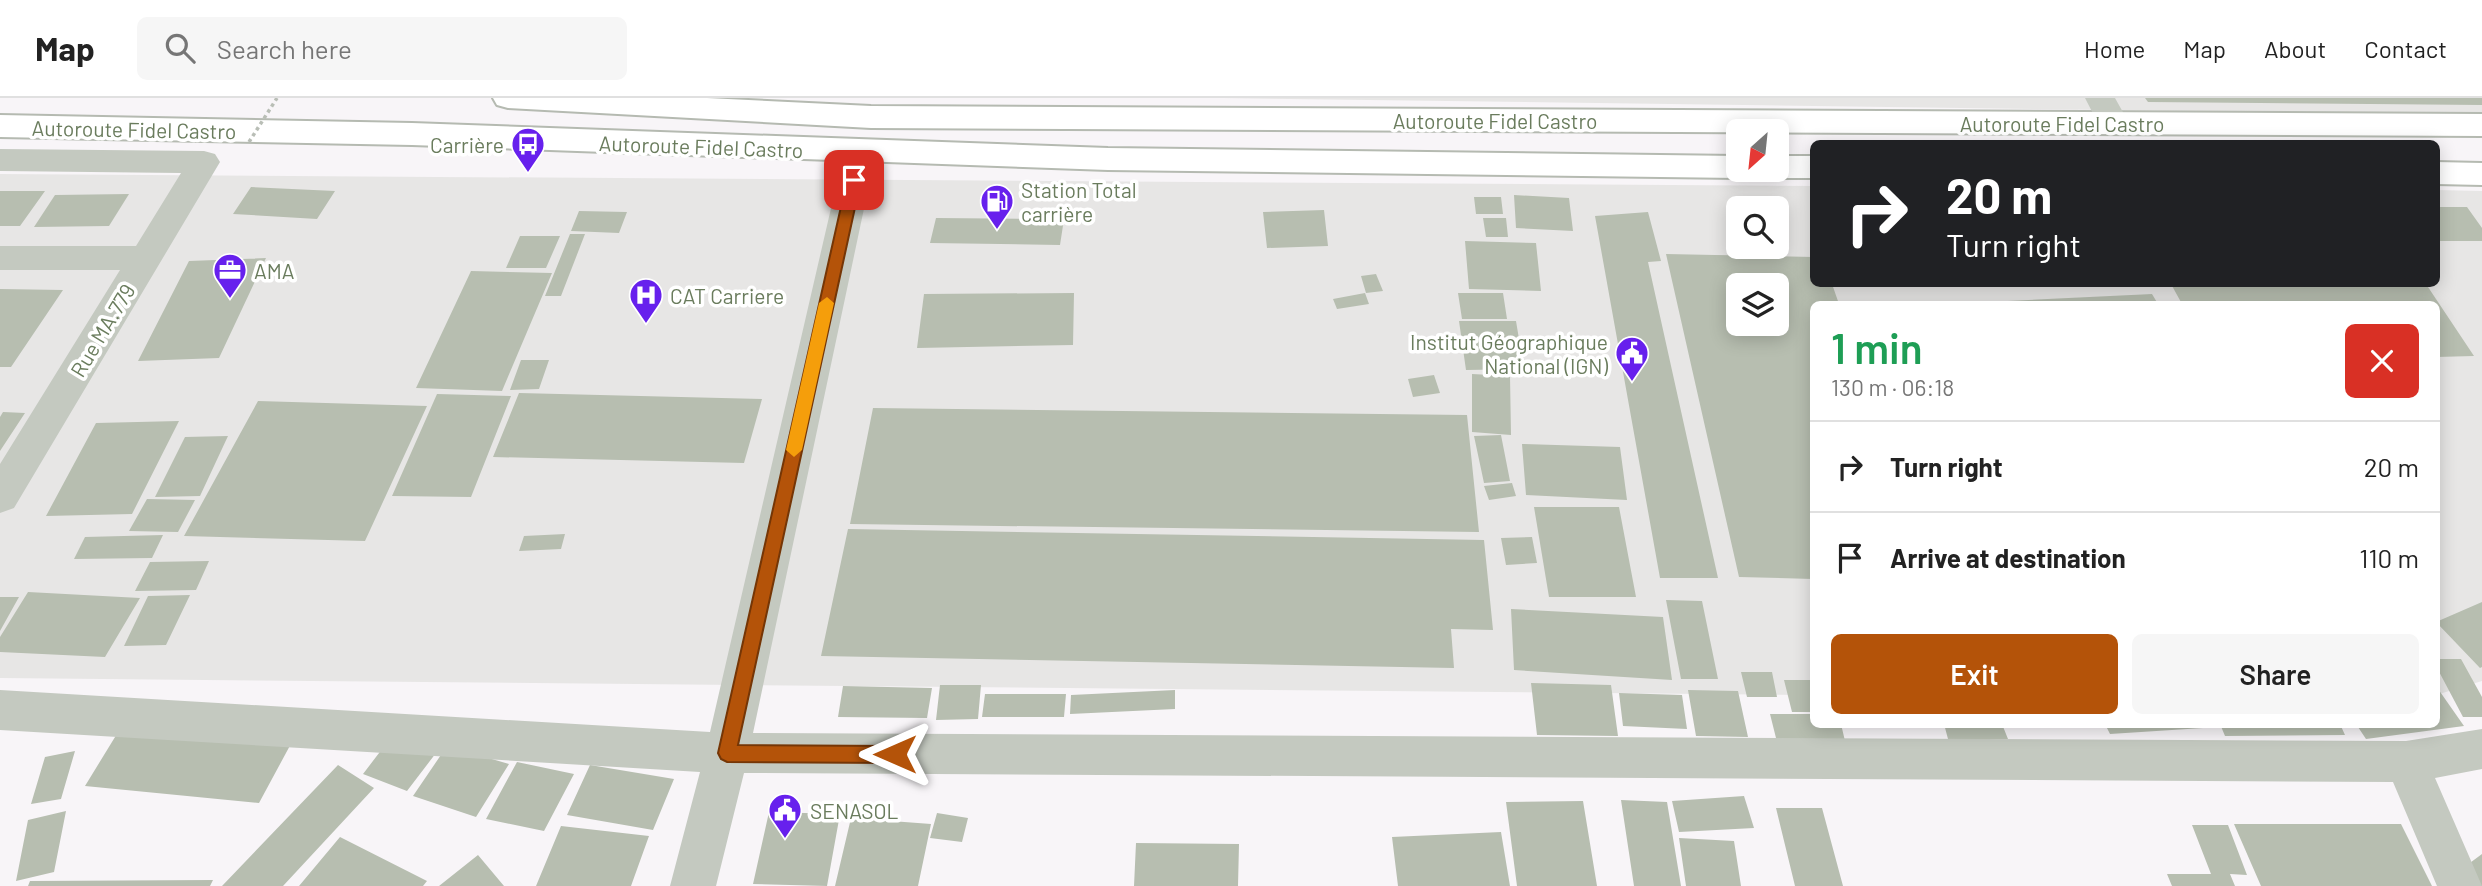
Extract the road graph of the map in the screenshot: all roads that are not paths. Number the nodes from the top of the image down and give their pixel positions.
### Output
1 (508, 98) edge
2 (2107, 111) edge
3 (2482, 125) edge
4 (0, 126) edge
5 (860, 152) junction
6 (0, 160) edge
7 (1726, 167) edge
8 (1789, 167) edge
9 (1810, 167) edge
10 (2440, 173) edge
11 (2482, 174) edge
12 (0, 258) edge
13 (146, 258) junction
14 (0, 497) edge
15 (0, 710) edge
16 (2482, 749) edge
17 (727, 753) junction
18 (2406, 762) junction
19 (694, 886) edge
20 (2460, 886) edge

1 - 2 highway, Autoroute Fidel Castro
2 - 3 highway, Autoroute Fidel Castro
4 - 5 highway, Autoroute Fidel Castro
5 - 7 highway, Autoroute Fidel Castro
5 - 17 street
6 - 13 street, Rue MA.779
8 - 9 highway
10 - 11 highway
12 - 13 street
13 - 14 street, Rue MA.779
15 - 17 street
16 - 18 street
17 - 18 street
17 - 19 street
18 - 20 street

